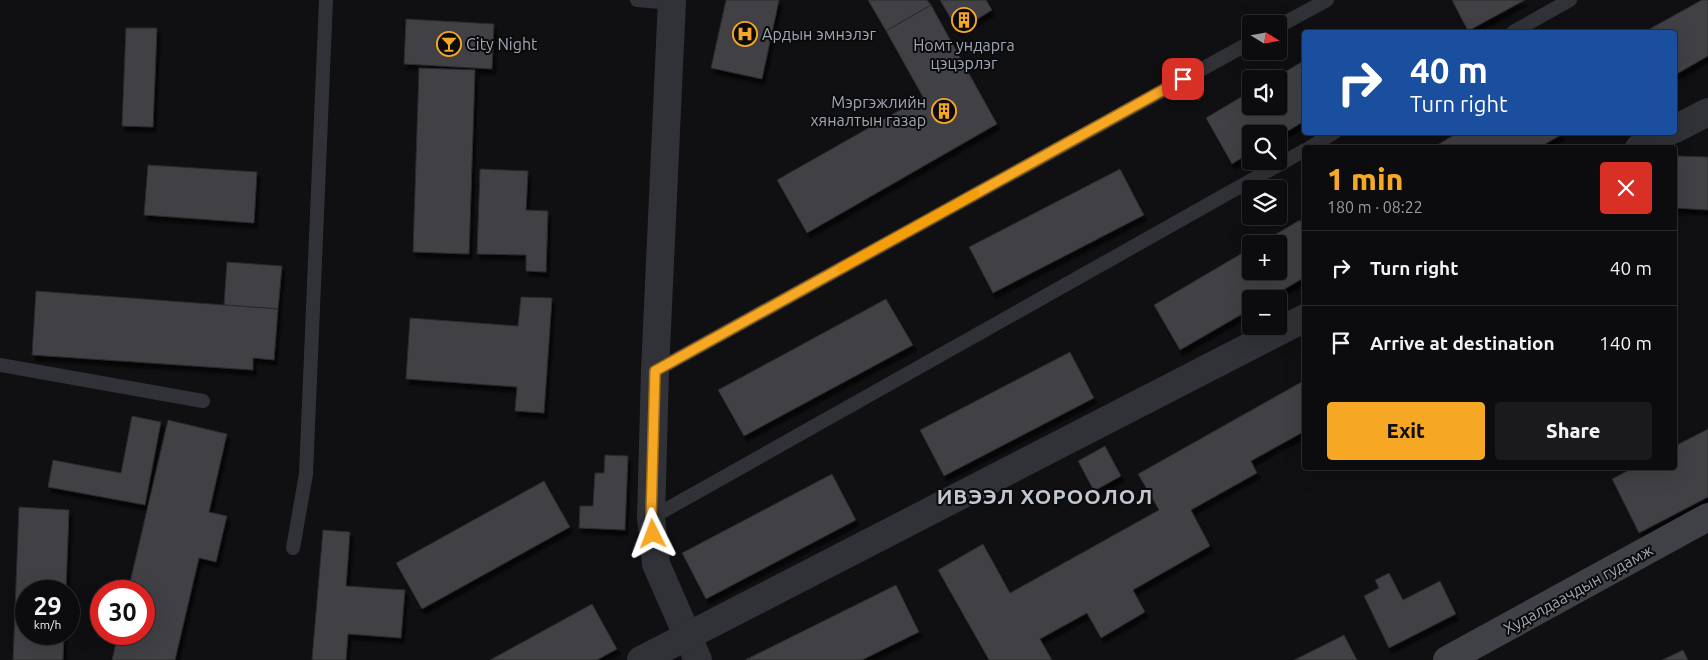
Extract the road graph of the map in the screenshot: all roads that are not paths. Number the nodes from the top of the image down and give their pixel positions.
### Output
1 (326, 0) edge
2 (637, 0) edge
3 (1326, 0) edge
4 (1570, 0) edge
5 (672, 1) edge
6 (1288, 21) edge
7 (1517, 30) edge
8 (1242, 47) edge
9 (1708, 112) edge
10 (1677, 128) edge
11 (1331, 135) edge
12 (1663, 135) edge
13 (1314, 145) edge
14 (1644, 145) edge
15 (1302, 152) edge
16 (1302, 320) edge
17 (0, 365) edge
18 (655, 371) junction
19 (203, 401) dead end
20 (651, 518) junction
21 (1708, 518) edge
22 (293, 548) dead end
23 (688, 634) junction
24 (1450, 659) edge
25 (641, 660) edge
26 (698, 660) edge

1 - 22 lane
2 - 5 lane
3 - 6 lane
4 - 7 lane
5 - 18 street
8 - 18 lane
9 - 10 street
11 - 13 lane
12 - 14 street
15 - 20 lane
16 - 23 street
17 - 19 lane
18 - 20 street
20 - 23 street
21 - 24 main road, Худалдаачдын гудамж
23 - 25 street
23 - 26 street

